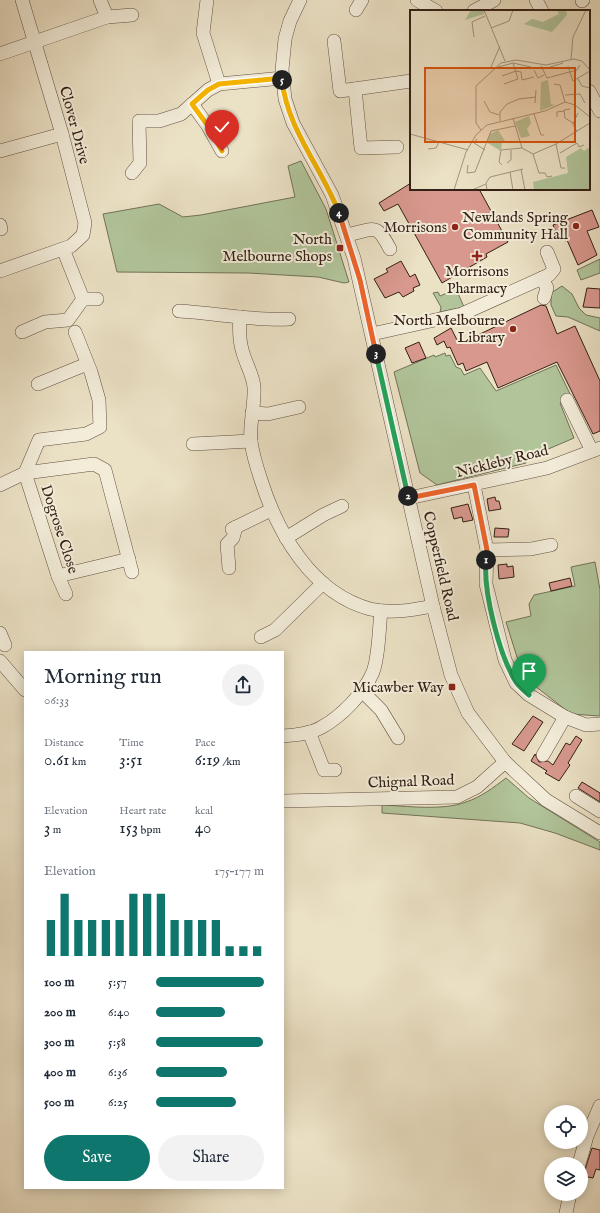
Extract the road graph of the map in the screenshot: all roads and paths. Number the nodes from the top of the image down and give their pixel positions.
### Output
1 (22, 0) edge
2 (100, 0) edge
3 (207, 0) edge
4 (300, 0) edge
5 (417, 0) edge
6 (494, 0) edge
7 (536, 0) edge
8 (434, 10) edge
9 (476, 10) edge
10 (541, 10) edge
11 (132, 15) dead end
12 (107, 17) junction
13 (334, 41) dead end
14 (35, 42) junction
15 (0, 54) edge
16 (282, 78) junction
17 (410, 81) edge
18 (219, 84) junction
19 (355, 89) junction
20 (192, 104) junction
21 (62, 134) junction
22 (397, 147) dead end
23 (0, 151) edge
24 (222, 151) dead end
25 (132, 173) dead end
26 (348, 235) junction
27 (62, 249) junction
28 (390, 249) dead end
29 (548, 252) dead end
30 (0, 271) edge
31 (542, 278) junction
32 (544, 298) dead end
33 (83, 299) junction
34 (97, 299) dead end
35 (179, 312) dead end
36 (240, 317) junction
37 (289, 319) dead end
38 (22, 332) dead end
39 (75, 332) dead end
40 (372, 334) junction
41 (87, 364) junction
42 (38, 384) dead end
43 (567, 400) dead end
44 (300, 407) dead end
45 (252, 413) junction
46 (251, 441) junction
47 (193, 444) dead end
48 (596, 449) edge
49 (25, 473) junction
50 (0, 484) edge
51 (474, 485) junction
52 (409, 498) junction
53 (342, 506) dead end
54 (271, 510) junction
55 (286, 538) junction
56 (551, 545) dead end
57 (487, 550) junction
58 (229, 568) dead end
59 (58, 576) junction
60 (323, 583) junction
61 (66, 594) dead end
62 (433, 606) junction
63 (381, 611) junction
64 (0, 633) edge
65 (261, 637) dead end
66 (5, 646) dead end
67 (0, 661) edge
68 (24, 689) edge
69 (362, 691) junction
70 (564, 717) junction
71 (600, 724) edge
72 (309, 732) junction
73 (284, 736) edge
74 (398, 738) dead end
75 (543, 755) dead end
76 (505, 762) junction
77 (335, 770) dead end
78 (576, 796) dead end
79 (284, 801) edge
80 (600, 811) edge
81 (600, 833) edge
82 (600, 1106) edge
83 (581, 1157) edge
84 (569, 1201) edge
85 (566, 1213) edge

1 - 14 street, Clover Drive
2 - 12 street
3 - 18 street
4 - 16 street, Copperfield Road
5 - 8 street
6 - 9 street
7 - 10 street
11 - 12 street
12 - 14 street
13 - 19 street
14 - 15 street
14 - 21 street, Clover Drive
16 - 18 street
16 - 26 street, Copperfield Road
17 - 19 street
18 - 20 street
19 - 22 street
20 - 24 street
20 - 25 street
21 - 23 street
21 - 27 street, Clover Drive
26 - 28 street
26 - 40 street, Copperfield Road
27 - 30 street, Clover Drive
27 - 33 street
29 - 31 street
31 - 32 street
31 - 40 street
33 - 34 street
33 - 38 street
35 - 36 street
36 - 37 street
36 - 45 street
39 - 41 street
40 - 52 street, Copperfield Road
41 - 42 street
41 - 49 street
43 - 48 street
44 - 45 street
45 - 46 street
46 - 47 street
46 - 54 street
48 - 51 street, Nickleby Road
49 - 50 street
49 - 59 street, Dogrose Close
49 - 59 street
51 - 52 street, Nickleby Road
51 - 57 street
52 - 62 street, Copperfield Road
53 - 55 street
54 - 55 street
54 - 58 street
55 - 60 street
56 - 57 street
57 - 70 street
59 - 61 street, Dogrose Close
60 - 63 street
60 - 65 street
62 - 63 street
62 - 76 street, Copperfield Road
63 - 69 street
64 - 66 street
67 - 68 street
69 - 72 street
69 - 74 street
70 - 71 street
70 - 75 street
72 - 73 street
72 - 77 street
76 - 79 street, Chignal Road
76 - 81 street
78 - 80 street
82 - 83 street
84 - 85 street

